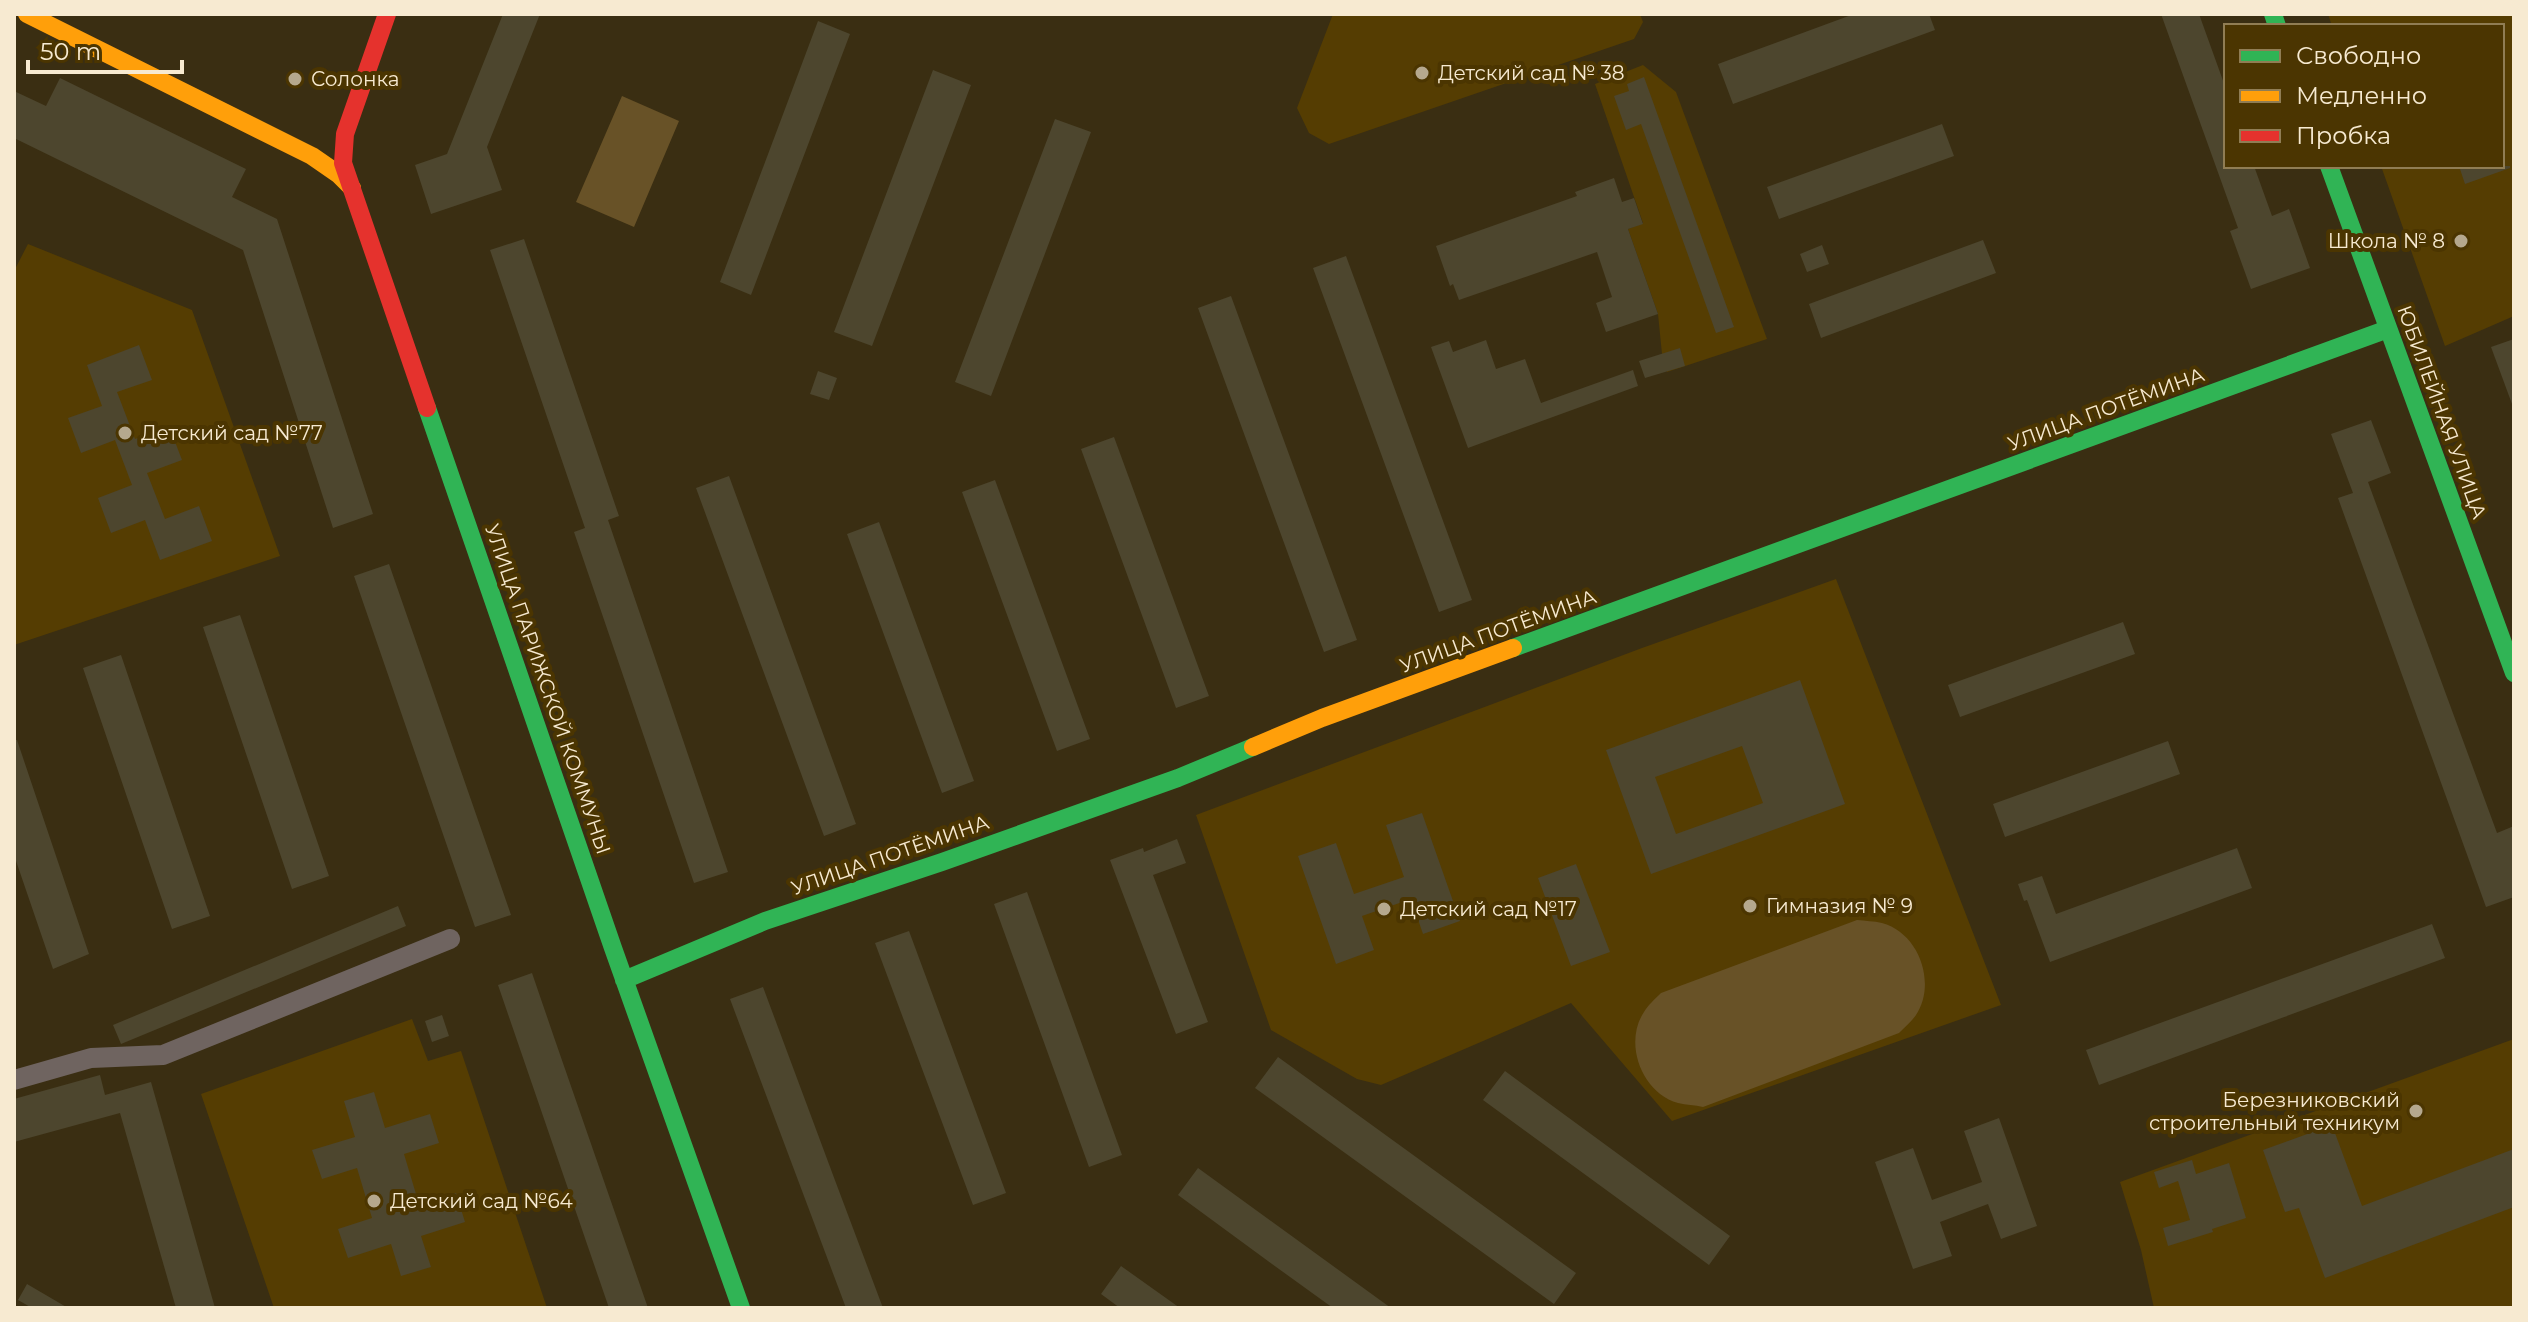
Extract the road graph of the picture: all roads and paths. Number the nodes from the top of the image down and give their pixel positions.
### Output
1 (27, 14) edge
2 (387, 14) edge
3 (2330, 168) edge
4 (352, 189) junction
5 (2388, 329) junction
6 (2514, 673) edge
7 (450, 939) dead end
8 (624, 980) junction
9 (14, 1080) edge
10 (741, 1308) edge

1 - 4 street
2 - 4 street, УЛИЦА ПАРИЖСКОЙ КОММУНЫ
3 - 5 street, ЮБИЛЕЙНАЯ УЛИЦА
4 - 8 street, УЛИЦА ПАРИЖСКОЙ КОММУНЫ
5 - 6 street, ЮБИЛЕЙНАЯ УЛИЦА
5 - 8 street, УЛИЦА ПОТЁМИНА
7 - 9 street
8 - 10 street, УЛИЦА ПАРИЖСКОЙ КОММУНЫ

